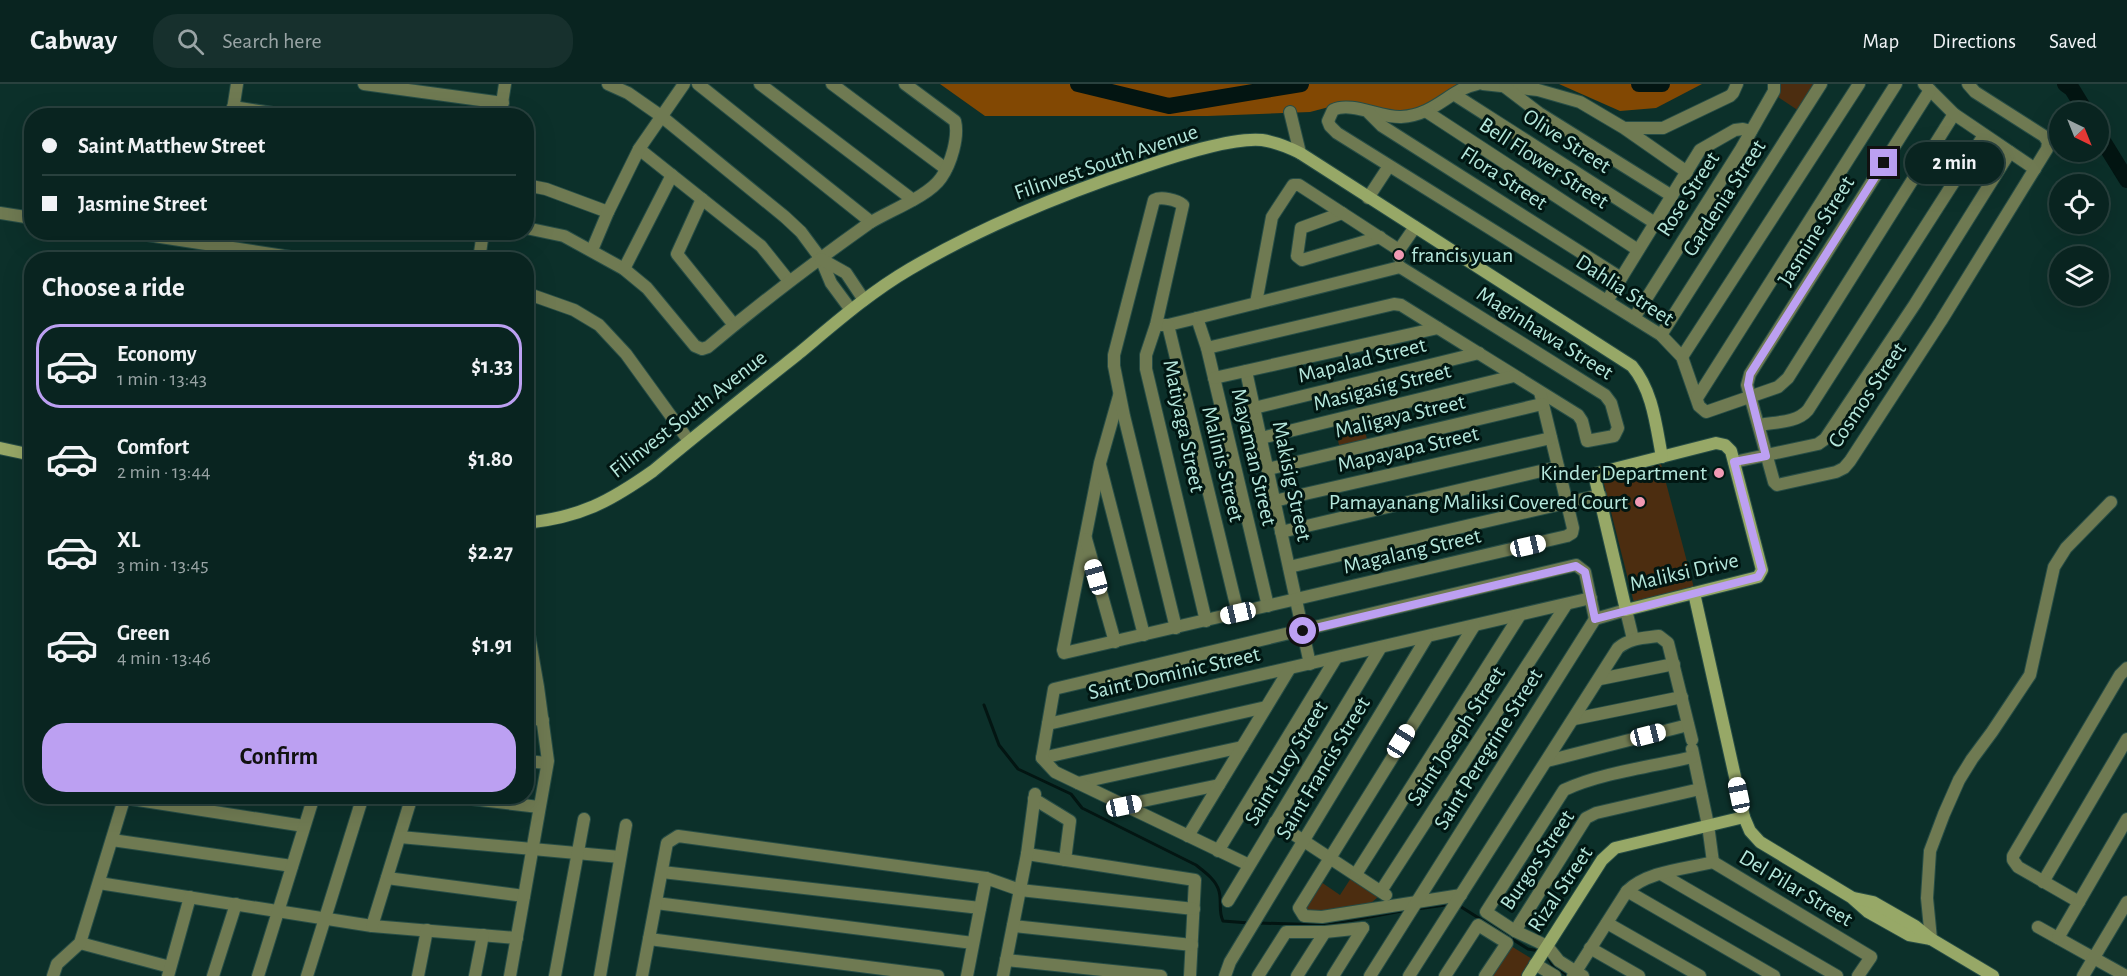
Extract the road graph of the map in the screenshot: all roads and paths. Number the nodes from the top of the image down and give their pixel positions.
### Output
1 (237, 84) edge
2 (364, 84) edge
3 (505, 84) edge
4 (608, 84) edge
5 (684, 84) edge
6 (698, 84) edge
7 (760, 84) edge
8 (832, 84) edge
9 (905, 84) edge
10 (1477, 84) edge
11 (1484, 84) edge
12 (1737, 84) edge
13 (1821, 84) edge
14 (1859, 84) edge
15 (1896, 84) edge
16 (1968, 84) edge
17 (1504, 86) junction
18 (1774, 87) edge
19 (1927, 87) edge
20 (1455, 95) junction
21 (233, 108) edge
22 (496, 108) edge
23 (502, 108) edge
24 (1367, 111) junction
25 (1290, 112) dead end
26 (1427, 112) junction
27 (1954, 114) junction
28 (661, 116) junction
29 (1624, 128) junction
30 (1751, 132) junction
31 (1984, 135) junction
32 (639, 149) junction
33 (2010, 152) junction
34 (1300, 153) junction
35 (1389, 166) junction
36 (946, 169) junction
37 (2035, 169) junction
38 (1687, 171) junction
39 (672, 175) junction
40 (534, 187) edge
41 (1672, 196) junction
42 (1368, 198) junction
43 (702, 199) junction
44 (913, 200) junction
45 (608, 212) junction
46 (0, 213) edge
47 (1342, 213) junction
48 (24, 217) edge
49 (871, 222) junction
50 (1655, 223) junction
51 (1415, 227) junction
52 (534, 230) edge
53 (1380, 237) junction
54 (180, 240) edge
55 (592, 250) junction
56 (1399, 250) junction
57 (1638, 250) junction
58 (258, 252) edge
59 (821, 259) junction
60 (1400, 267) junction
61 (624, 269) junction
62 (1621, 278) junction
63 (789, 281) junction
64 (534, 295) edge
65 (864, 300) junction
66 (1607, 301) junction
67 (1256, 303) junction
68 (851, 310) junction
69 (1197, 318) junction
70 (1634, 318) junction
71 (734, 325) junction
72 (1162, 325) junction
73 (1438, 328) junction
74 (1661, 335) junction
75 (1208, 348) junction
76 (1479, 352) junction
77 (1682, 357) junction
78 (1246, 371) junction
79 (1514, 376) junction
80 (1214, 378) junction
81 (1119, 396) junction
82 (1750, 397) junction
83 (1541, 398) junction
84 (1697, 398) junction
85 (1254, 408) junction
86 (1760, 425) junction
87 (1261, 438) junction
88 (1551, 438) junction
89 (689, 441) junction
90 (0, 448) edge
91 (24, 453) edge
92 (1766, 456) junction
93 (1662, 457) junction
94 (1734, 462) junction
95 (1100, 463) junction
96 (1558, 467) junction
97 (1268, 469) junction
98 (1600, 495) junction
99 (1274, 501) junction
100 (2111, 502) dead end
101 (1567, 503) junction
102 (534, 522) edge
103 (1281, 532) junction
104 (1084, 534) junction
105 (1289, 567) junction
106 (1694, 593) junction
107 (1591, 598) junction
108 (1296, 600) junction
109 (1566, 605) junction
110 (1268, 606) junction
111 (1626, 610) junction
112 (1238, 613) junction
113 (1520, 615) junction
114 (1595, 619) junction
115 (1206, 621) junction
116 (1474, 626) junction
117 (1176, 628) junction
118 (1303, 631) junction
119 (1144, 635) junction
120 (1427, 637) junction
121 (1633, 639) junction
122 (1115, 642) junction
123 (1381, 647) junction
124 (1336, 658) junction
125 (1310, 664) junction
126 (1674, 664) junction
127 (1290, 668) junction
128 (2126, 668) edge
129 (1600, 678) junction
130 (534, 683) edge
131 (1682, 697) junction
132 (1266, 707) junction
133 (534, 719) edge
134 (1574, 719) junction
135 (543, 720) junction
136 (1048, 724) junction
137 (1688, 725) junction
138 (2127, 738) edge
139 (1242, 747) junction
140 (1692, 747) junction
141 (1042, 758) junction
142 (1547, 761) junction
143 (534, 762) edge
144 (547, 763) junction
145 (1078, 783) junction
146 (1219, 785) junction
147 (1700, 789) junction
148 (123, 804) edge
149 (168, 804) edge
150 (311, 804) edge
151 (361, 804) edge
152 (410, 804) edge
153 (514, 804) edge
154 (1124, 806) junction
155 (539, 807) junction
156 (1744, 817) junction
157 (584, 819) dead end
158 (2127, 819) edge
159 (1275, 822) junction
160 (626, 825) dead end
161 (1708, 825) junction
162 (304, 826) junction
163 (1188, 836) junction
164 (400, 837) junction
165 (112, 840) junction
166 (1304, 840) junction
167 (532, 849) junction
168 (1218, 851) junction
169 (578, 853) junction
170 (1027, 855) junction
171 (620, 856) junction
172 (1329, 857) junction
173 (1065, 860) junction
174 (1713, 862) junction
175 (1249, 865) junction
176 (292, 866) junction
177 (662, 872) junction
178 (1356, 874) junction
179 (1661, 874) junction
180 (387, 878) junction
181 (986, 878) junction
182 (2043, 882) junction
183 (99, 883) junction
184 (1020, 890) junction
185 (1381, 891) junction
186 (1627, 891) junction
187 (524, 896) junction
188 (190, 897) junction
189 (1228, 902) dead end
190 (1456, 902) junction
191 (2079, 902) junction
192 (2127, 902) edge
193 (656, 903) junction
194 (1400, 903) junction
195 (1415, 903) junction
196 (236, 904) junction
197 (980, 908) junction
198 (1194, 909) junction
199 (278, 911) junction
200 (326, 918) junction
201 (1607, 923) junction
202 (372, 926) junction
203 (1013, 926) junction
204 (2038, 927) dead end
205 (427, 930) junction
206 (1515, 931) junction
207 (1324, 932) junction
208 (483, 935) junction
209 (517, 938) junction
210 (2058, 938) junction
211 (649, 939) junction
212 (1931, 939) junction
213 (80, 943) junction
214 (973, 944) junction
215 (1192, 945) junction
216 (1590, 948) junction
217 (1542, 954) junction
218 (2094, 958) junction
219 (1006, 960) junction
220 (169, 971) edge
221 (646, 975) edge
222 (1576, 975) edge
223 (53, 976) edge
224 (213, 976) edge
225 (258, 976) edge
226 (307, 976) edge
227 (418, 976) edge
228 (474, 976) edge
229 (510, 976) edge
230 (555, 976) edge
231 (600, 976) edge
232 (938, 976) edge
233 (967, 976) edge
234 (1003, 976) edge
235 (1161, 976) edge
236 (1190, 976) edge
237 (1225, 976) edge
238 (1258, 976) edge
239 (1296, 976) edge
240 (1333, 976) edge
241 (1370, 976) edge
242 (1409, 976) edge
243 (1445, 976) edge
244 (1485, 976) edge
245 (1528, 976) edge
246 (1555, 976) edge
247 (1639, 976) edge
248 (1700, 976) edge
249 (1774, 976) edge
250 (1837, 976) edge
251 (1858, 976) edge
252 (1993, 976) edge
253 (2083, 976) edge
254 (2126, 976) edge

1 - 21 street
2 - 22 street
3 - 23 street
4 - 28 street
5 - 28 street
6 - 49 street
7 - 44 street
8 - 36 street
9 - 36 street
10 - 20 street
11 - 17 street
12 - 29 street
13 - 74 street, Gardenia Street
14 - 77 street
15 - 84 street
16 - 37 street
17 - 29 street
17 - 41 street
18 - 30 street, Rose Street
19 - 27 street
19 - 82 street, Jasmine Street
20 - 26 street
20 - 50 street, Olive Street
24 - 26 street
24 - 35 street, Dahlia Street
24 - 62 street, Flora Street
25 - 34 street
26 - 57 street, Bell Flower Street
27 - 31 street
27 - 82 street
28 - 32 street
28 - 59 street
29 - 38 street
30 - 38 street
30 - 70 street, Rose Street
31 - 33 street
31 - 86 street
32 - 39 street
32 - 45 street
33 - 37 street
33 - 92 street
34 - 42 street, Filinvest South Avenue
34 - 65 street, Filinvest South Avenue
35 - 42 street
35 - 66 street, Dahlia Street
36 - 44 street
37 - 92 street, Cosmos Street
38 - 41 street
39 - 43 street
39 - 61 street
40 - 45 street
41 - 50 street
42 - 51 street, Filinvest South Avenue
43 - 63 street
43 - 71 street
44 - 49 street
45 - 55 street
46 - 48 street
47 - 53 street
47 - 53 street
47 - 67 street
49 - 59 street
50 - 57 street
51 - 56 street
51 - 93 street, Filinvest South Avenue
52 - 55 street
53 - 56 street
54 - 58 street
55 - 61 street
56 - 60 street
57 - 62 street
59 - 63 street
59 - 65 street
59 - 68 street
60 - 67 street
60 - 83 street, Maginhawa Street
61 - 71 street
62 - 66 street
63 - 71 street
64 - 89 street
65 - 68 street, Filinvest South Avenue
66 - 70 street, Dahlia Street
67 - 69 street
68 - 89 street, Filinvest South Avenue
69 - 72 street
69 - 75 street, Mayaman Street
70 - 74 street, Dahlia Street
72 - 81 street, Matiyaga Street
72 - 112 street, Malinis Street
72 - 115 street, Matiyaga Street
73 - 75 street
73 - 76 street
73 - 78 street
74 - 77 street, Dahlia Street
75 - 80 street, Mayaman Street
76 - 79 street
76 - 85 street, Mapalad Street
77 - 84 street, Dahlia Street
78 - 80 street
78 - 85 street, Makisig Street
79 - 83 street
79 - 87 street, Masigasig Street
80 - 110 street, Mayaman Street
81 - 95 street
81 - 117 street
82 - 84 street
82 - 86 street
83 - 88 street
83 - 97 street, Maligaya Street
85 - 87 street, Makisig Street
86 - 92 street
87 - 97 street, Makisig Street
88 - 96 street
88 - 99 street, Mapayapa Street
89 - 102 street, Filinvest South Avenue
90 - 91 street
92 - 94 street
93 - 94 street, Maliksi Drive
93 - 98 street, Maliksi Drive
94 - 106 street, Maliksi Drive
95 - 104 street
95 - 119 street
96 - 101 street
96 - 103 street
97 - 99 street, Makisig Street
98 - 101 street
98 - 111 street, Maliksi Drive
99 - 103 street, Makisig Street
100 - 212 street
101 - 105 street
101 - 108 street, Magalang Street
103 - 105 street, Makisig Street
104 - 122 street
104 - 122 street, Magalang Street
105 - 108 street, Makisig Street
106 - 111 street, Maliksi Drive
106 - 156 street
107 - 109 street, Saint Dominic Street
107 - 114 street
107 - 118 street
108 - 110 street, Magalang Street
108 - 118 street, Makisig Street
109 - 113 street, Saint Dominic Street
109 - 185 street, Saint Joseph Street
110 - 112 street, Magalang Street
111 - 114 street
111 - 121 street
112 - 115 street, Magalang Street
113 - 116 street, Saint Dominic Street
113 - 178 street
114 - 195 street, Saint Peregrine Street
115 - 117 street, Magalang Street
116 - 120 street, Saint Dominic Street
116 - 172 street
117 - 119 street, Magalang Street
118 - 125 street, Makisig Street
118 - 136 street
119 - 122 street, Magalang Street
120 - 123 street, Saint Dominic Street
120 - 166 street, Saint Francis Street
121 - 126 street, Del Pilar Street
121 - 129 street
123 - 124 street, Saint Dominic Street
123 - 159 street, Saint Lucy Street
124 - 125 street, Saint Dominic Street
124 - 168 street
125 - 127 street, Saint Dominic Street
126 - 129 street
126 - 131 street, Del Pilar Street
127 - 132 street
127 - 136 street, Saint Dominic Street
128 - 182 street
129 - 134 street
130 - 135 street
131 - 134 street
131 - 137 street, Del Pilar Street
132 - 139 street
132 - 141 street
133 - 135 street
134 - 142 street
135 - 144 street
136 - 141 street
137 - 140 street, Del Pilar Street
137 - 142 street
138 - 182 street
139 - 145 street
139 - 146 street
140 - 147 street, Del Pilar Street
140 - 206 street
141 - 145 street
142 - 190 street
143 - 144 street
144 - 155 street
145 - 154 street
146 - 154 street
146 - 163 street
147 - 161 street, Del Pilar Street
147 - 206 street, Burgos Street
148 - 165 street
149 - 162 street
150 - 162 street
151 - 200 street
152 - 164 street
153 - 155 street
154 - 163 street
155 - 167 street
156 - 161 street, Rizal Street
156 - 212 street
157 - 169 street
158 - 191 street
159 - 166 street
159 - 175 street, Saint Lucy Street
160 - 171 street
161 - 174 street, Del Pilar Street
161 - 217 street, Rizal Street
162 - 176 street
163 - 168 street
164 - 167 street
164 - 180 street
165 - 176 street
165 - 183 street
166 - 172 street
166 - 237 street, Saint Francis Street
167 - 169 street
167 - 187 street
168 - 175 street
169 - 171 street
169 - 230 street
170 - 173 street
170 - 173 street
170 - 184 street
171 - 231 street
172 - 178 street
172 - 194 street
173 - 198 street
174 - 179 street
174 - 251 street, Del Pilar Street
175 - 189 street, Saint Lucy Street
176 - 199 street
177 - 181 street
177 - 193 street
177 - 197 street
178 - 185 street
179 - 186 street
179 - 250 street
180 - 187 street
180 - 202 street
181 - 184 street
181 - 197 street
182 - 191 street
183 - 188 street
183 - 213 street
184 - 198 street
184 - 203 street
185 - 194 street
186 - 201 street
186 - 249 street
187 - 209 street
188 - 196 street
188 - 220 street
190 - 195 street
190 - 242 street
191 - 210 street
192 - 218 street
193 - 211 street
193 - 214 street
194 - 195 street
195 - 241 street, Saint Peregrine Street
196 - 199 street
196 - 224 street
197 - 214 street
198 - 215 street
199 - 200 street
199 - 225 street
200 - 202 street
200 - 226 street
201 - 216 street
201 - 248 street
202 - 205 street
203 - 215 street
203 - 219 street
204 - 210 street
205 - 208 street
205 - 227 street
206 - 217 street
207 - 238 street
207 - 239 street
207 - 240 street
208 - 209 street
208 - 228 street
209 - 229 street
210 - 218 street
211 - 221 street
211 - 232 street
212 - 252 street
213 - 220 street
213 - 223 street
214 - 233 street
215 - 236 street
216 - 222 street
216 - 247 street
217 - 222 street
217 - 245 street, Rizal Street
217 - 246 street
218 - 253 street
218 - 254 street
219 - 234 street
219 - 235 street
243 - 244 street

